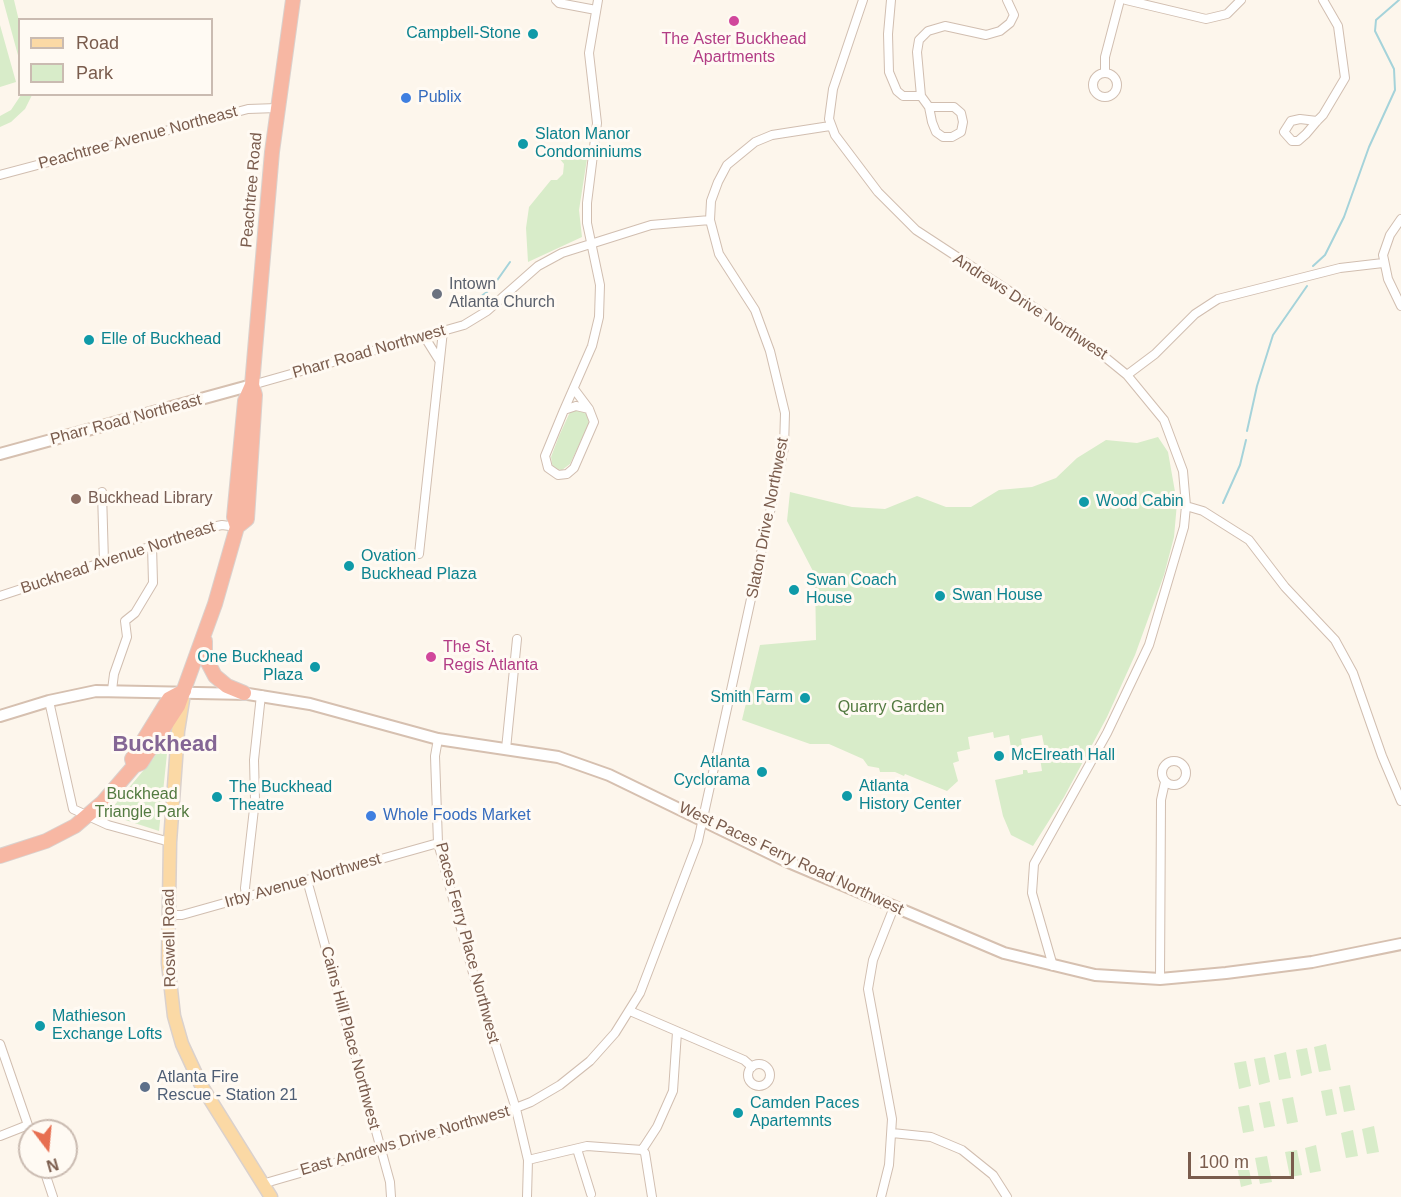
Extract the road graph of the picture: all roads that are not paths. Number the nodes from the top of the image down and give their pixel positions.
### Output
1 (293, 0) edge
2 (556, 0) edge
3 (598, 0) edge
4 (863, 0) edge
5 (891, 0) edge
6 (1007, 0) edge
7 (1120, 0) edge
8 (1126, 0) edge
9 (1241, 0) edge
10 (1323, 0) edge
11 (596, 10) junction
12 (1105, 73) dead end
13 (921, 96) junction
14 (929, 107) junction
15 (277, 108) junction
16 (1317, 121) dead end
17 (831, 126) junction
18 (0, 175) edge
19 (1401, 219) edge
20 (710, 220) junction
21 (591, 243) junction
22 (1383, 263) junction
23 (1401, 306) edge
24 (443, 331) junction
25 (424, 336) junction
26 (440, 360) junction
27 (1127, 375) junction
28 (252, 385) junction
29 (574, 389) junction
30 (589, 409) junction
31 (564, 410) junction
32 (0, 454) edge
33 (102, 492) dead end
34 (1186, 506) junction
35 (237, 527) junction
36 (152, 545) junction
37 (419, 554) dead end
38 (104, 562) junction
39 (0, 596) edge
40 (205, 633) junction
41 (517, 639) dead end
42 (112, 690) junction
43 (184, 691) junction
44 (244, 693) junction
45 (261, 695) junction
46 (50, 701) junction
47 (0, 716) edge
48 (438, 739) junction
49 (506, 749) junction
50 (1165, 782) dead end
51 (1401, 801) edge
52 (86, 817) junction
53 (703, 820) junction
54 (170, 842) junction
55 (438, 843) junction
56 (0, 856) edge
57 (307, 879) junction
58 (246, 896) junction
59 (894, 907) junction
60 (168, 915) junction
61 (1401, 944) edge
62 (1053, 966) junction
63 (1160, 979) junction
64 (630, 1011) junction
65 (677, 1032) junction
66 (0, 1044) edge
67 (752, 1067) dead end
68 (516, 1109) junction
69 (26, 1119) edge
70 (18, 1131) edge
71 (892, 1133) junction
72 (0, 1136) edge
73 (381, 1149) junction
74 (577, 1149) junction
75 (642, 1150) junction
76 (528, 1160) junction
77 (47, 1179) edge
78 (262, 1184) junction
79 (591, 1194) dead end
80 (53, 1197) edge
81 (271, 1197) edge
82 (391, 1197) edge
83 (526, 1197) edge
84 (652, 1197) edge
85 (881, 1197) edge
86 (1007, 1197) edge

1 - 15 highway, Peachtree Road
2 - 11 street
3 - 11 street
4 - 17 street
5 - 13 street
6 - 13 street
7 - 12 street
8 - 9 street
10 - 16 street
11 - 21 street
13 - 14 street
14 - 14 street
15 - 18 street, Peachtree Avenue Northeast
15 - 28 highway, Peachtree Road
17 - 20 street, Slaton Drive Northwest
17 - 27 street, Andrews Drive Northwest
19 - 22 street
20 - 21 street, Pharr Road Northwest
20 - 53 street, Slaton Drive Northwest
21 - 24 street, Pharr Road Northwest
21 - 29 street
22 - 23 street
22 - 27 street
24 - 25 street, Pharr Road Northwest
24 - 26 street
25 - 26 street
25 - 28 street, Pharr Road Northwest
26 - 37 street
27 - 34 street, Andrews Drive Northwest
28 - 32 main road, Pharr Road Northeast
28 - 35 highway, Peachtree Road
29 - 30 street
29 - 31 street
30 - 31 street
30 - 31 street
33 - 38 street
34 - 51 street
34 - 62 street, Andrews Drive Northwest
35 - 36 street, Buckhead Avenue Northeast
35 - 40 highway, Peachtree Road
36 - 38 street, Buckhead Avenue Northeast
36 - 42 street
38 - 39 street, Buckhead Avenue Northeast
40 - 43 highway, Peachtree Road
40 - 44 highway
41 - 49 street
42 - 43 main road, West Paces Ferry Road Northwest
42 - 46 main road, West Paces Ferry Road Northwest
43 - 44 main road, West Paces Ferry Road Northwest
43 - 52 highway
43 - 54 main road, Roswell Road
44 - 45 main road, West Paces Ferry Road Northwest
45 - 48 main road, West Paces Ferry Road Northwest
45 - 58 street
46 - 47 main road, West Paces Ferry Road Northwest
46 - 52 street
48 - 49 main road, West Paces Ferry Road Northwest
48 - 55 street, Paces Ferry Place Northwest
49 - 53 main road, West Paces Ferry Road Northwest
50 - 63 street
52 - 54 street
52 - 56 highway
53 - 59 main road, West Paces Ferry Road Northwest
53 - 64 street, East Andrews Drive Northwest
54 - 60 main road, Roswell Road
55 - 57 street, Irby Avenue Northwest
55 - 68 street, Paces Ferry Place Northwest
57 - 58 street, Irby Avenue Northwest
57 - 73 street, Cains Hill Place Northwest
58 - 60 street, Irby Avenue Northwest
59 - 62 main road, West Paces Ferry Road Northwest
59 - 71 street
60 - 78 main road, Roswell Road
61 - 63 main road, West Paces Ferry Road Northwest
62 - 63 main road, West Paces Ferry Road Northwest
64 - 65 street
64 - 68 street, East Andrews Drive Northwest
65 - 67 street
65 - 75 street
66 - 69 street
68 - 73 street, East Andrews Drive Northwest
68 - 76 street, Paces Ferry Place Northwest
70 - 72 street
71 - 85 street
71 - 86 street
73 - 78 street, East Andrews Drive Northwest
73 - 82 street, Cains Hill Place Northwest
74 - 75 street
74 - 76 street
74 - 79 street
75 - 84 street
76 - 83 street, Paces Ferry Place Northwest
77 - 80 street
78 - 81 main road, Roswell Road

